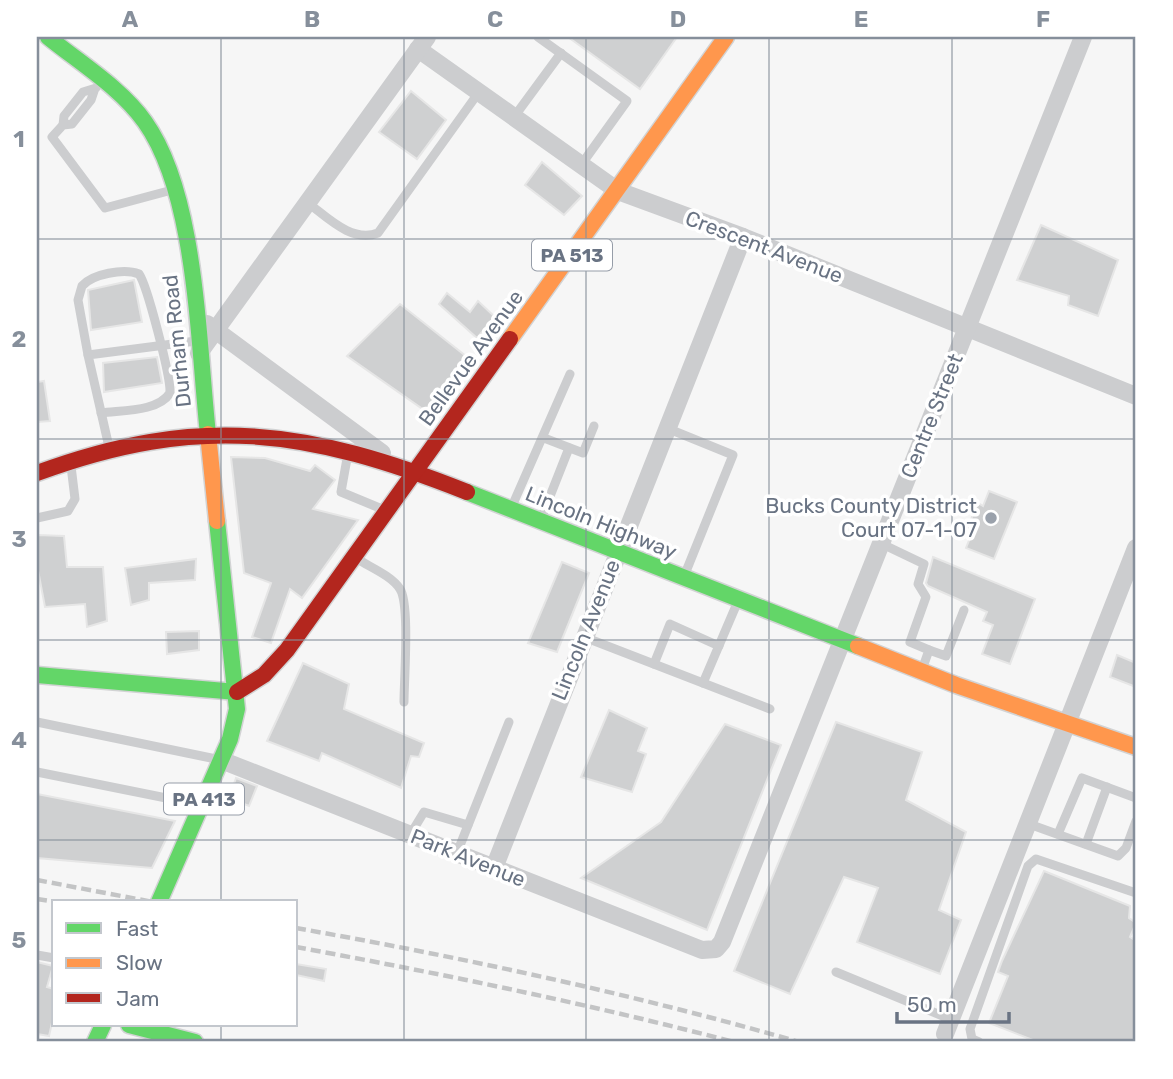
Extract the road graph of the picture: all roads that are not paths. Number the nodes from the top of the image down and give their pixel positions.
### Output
1 (48, 37) edge
2 (538, 37) edge
3 (726, 37) edge
4 (1083, 37) edge
5 (423, 43) edge
6 (561, 53) junction
7 (99, 85) junction
8 (479, 92) junction
9 (514, 117) junction
10 (581, 164) junction
11 (177, 189) junction
12 (618, 191) junction
13 (308, 203) junction
14 (743, 237) junction
15 (195, 316) junction
16 (967, 328) junction
17 (215, 330) junction
18 (161, 344) junction
19 (198, 347) junction
20 (88, 355) junction
21 (570, 374) dead end
22 (1136, 396) edge
23 (101, 413) junction
24 (594, 425) dead end
25 (669, 429) junction
26 (208, 434) junction
27 (544, 438) junction
28 (569, 448) junction
29 (109, 449) junction
30 (349, 450) junction
31 (70, 460) junction
32 (407, 468) junction
33 (37, 473) edge
34 (511, 509) junction
35 (387, 511) junction
36 (37, 518) edge
37 (540, 521) junction
38 (880, 544) junction
39 (1136, 548) edge
40 (618, 552) junction
41 (354, 557) junction
42 (684, 578) junction
43 (739, 600) junction
44 (964, 610) dead end
45 (584, 636) junction
46 (842, 640) junction
47 (719, 646) junction
48 (929, 650) junction
49 (654, 664) junction
50 (921, 672) junction
51 (37, 675) edge
52 (703, 683) junction
53 (237, 692) junction
54 (404, 702) dead end
55 (770, 709) dead end
56 (37, 722) edge
57 (509, 722) dead end
58 (1067, 726) junction
59 (1136, 747) edge
60 (221, 760) junction
61 (37, 772) edge
62 (1107, 787) junction
63 (1136, 798) edge
64 (201, 805) junction
65 (1136, 821) edge
66 (1029, 824) junction
67 (468, 825) junction
68 (1058, 834) junction
69 (410, 835) junction
70 (1086, 844) junction
71 (457, 853) junction
72 (494, 868) junction
73 (1136, 893) edge
74 (160, 900) edge
75 (716, 949) joint
76 (836, 972) dead end
77 (103, 1026) edge
78 (133, 1026) edge
79 (947, 1027) joint
80 (95, 1042) edge
81 (195, 1042) edge
82 (979, 1042) edge

1 - 7 main road, Durham Road
2 - 6 lane
3 - 12 main road, Bellevue Avenue / PA 513
4 - 16 street, Centre Street
5 - 8 street, Crescent Avenue
5 - 13 street
6 - 9 lane
6 - 10 lane
7 - 11 main road, Durham Road
7 - 11 lane
8 - 9 street, Crescent Avenue
8 - 13 lane
9 - 10 street, Crescent Avenue
10 - 12 street, Crescent Avenue
11 - 15 main road, Durham Road
12 - 14 street, Crescent Avenue
12 - 32 main road, Bellevue Avenue / PA 513
13 - 17 street
14 - 16 street, Crescent Avenue
14 - 25 street, Lincoln Avenue
15 - 17 street
15 - 19 main road, Durham Road
16 - 22 street, Crescent Avenue
16 - 38 street, Centre Street
17 - 19 street
17 - 32 street
18 - 19 lane
18 - 20 lane
18 - 20 lane
18 - 23 lane
19 - 26 main road, Durham Road
20 - 23 lane
21 - 27 lane
23 - 29 lane
24 - 28 lane
25 - 40 street, Lincoln Avenue
25 - 42 lane
26 - 29 main road, Lincoln Highway
26 - 30 main road, Lincoln Highway
26 - 53 main road, Durham Road / PA 413
27 - 28 lane
27 - 34 lane
28 - 37 lane
29 - 31 main road, Lincoln Highway
30 - 32 main road, Lincoln Highway
30 - 35 lane
31 - 33 main road, Lincoln Highway
31 - 36 lane
32 - 34 main road, Lincoln Highway
32 - 35 main road, Bellevue Avenue / PA 513
34 - 37 main road, Lincoln Highway
35 - 41 main road, Bellevue Avenue / PA 513
37 - 40 main road, Lincoln Highway
38 - 46 street, Centre Street
38 - 48 lane
39 - 58 street
40 - 42 main road, Lincoln Highway
40 - 45 street, Lincoln Avenue
41 - 53 main road, Bellevue Avenue / PA 513
41 - 54 lane
42 - 43 main road, Lincoln Highway
43 - 46 main road, Lincoln Highway
43 - 47 lane
44 - 48 lane
45 - 49 lane
45 - 72 street, Lincoln Avenue
46 - 50 main road, Lincoln Highway
46 - 75 street, Centre Street
47 - 49 lane
47 - 52 lane
48 - 50 lane
49 - 52 lane
50 - 58 main road, Lincoln Highway
51 - 53 main road
52 - 55 lane
53 - 60 main road, PA 413
56 - 60 lane
57 - 67 lane
58 - 59 main road, Lincoln Highway
58 - 66 street
60 - 64 main road, PA 413
60 - 69 street, Park Avenue
61 - 64 lane
62 - 63 lane
62 - 68 lane
62 - 70 lane
64 - 74 main road, PA 413
65 - 70 lane
66 - 68 lane
66 - 79 street
67 - 69 lane
67 - 71 lane
68 - 70 lane
69 - 71 street, Park Avenue
71 - 72 street, Park Avenue
72 - 75 street, Park Avenue
73 - 82 lane
76 - 79 lane
77 - 80 main road
78 - 81 main road

